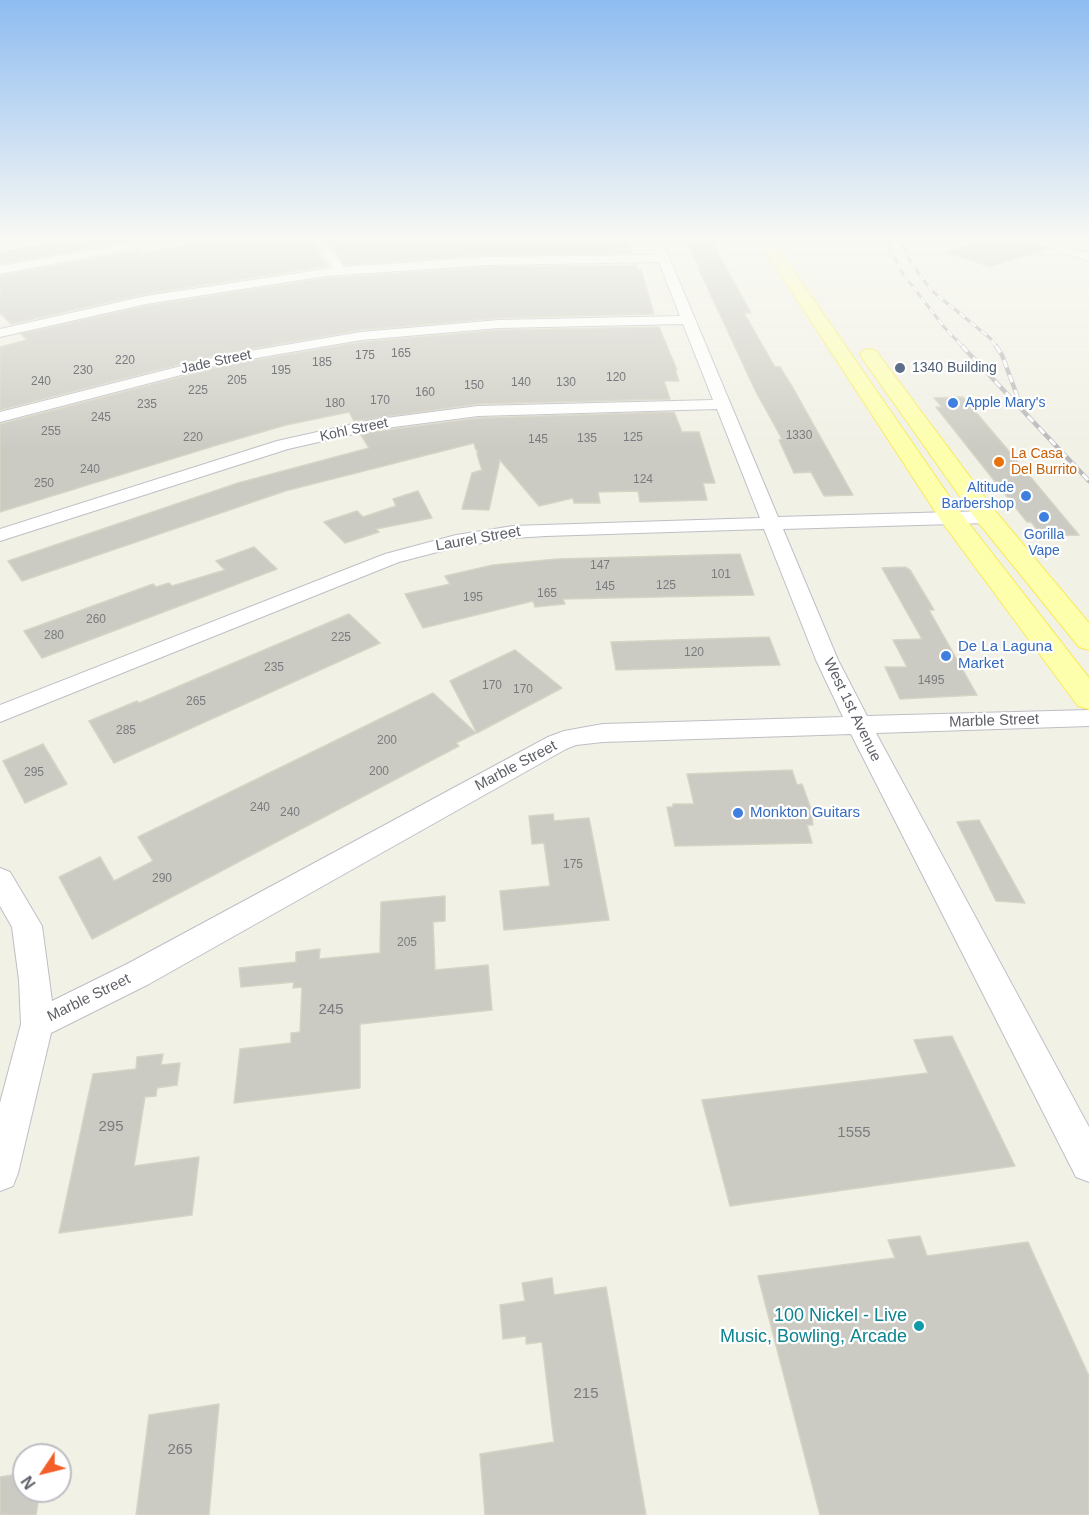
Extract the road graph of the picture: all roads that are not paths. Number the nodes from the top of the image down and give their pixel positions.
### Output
1 (112, 309) edge
2 (684, 309) edge
3 (811, 309) edge
4 (689, 320) junction
5 (0, 333) edge
6 (859, 342) dead end
7 (723, 404) junction
8 (0, 417) edge
9 (987, 517) junction
10 (951, 518) junction
11 (771, 524) junction
12 (0, 534) edge
13 (1089, 641) edge
14 (1089, 699) edge
15 (0, 714) edge
16 (1089, 718) edge
17 (860, 725) junction
18 (0, 880) edge
19 (37, 1024) junction
20 (1089, 1164) edge
21 (0, 1173) edge

1 - 5 street
2 - 4 street, West 1st Avenue
3 - 10 main road
4 - 7 street, West 1st Avenue
4 - 8 street, Jade Street
6 - 9 main road
7 - 11 street, West 1st Avenue
7 - 12 street, Kohl Street
9 - 10 street, Laurel Street
9 - 13 main road
10 - 11 street, Laurel Street
10 - 14 main road
11 - 15 street, Laurel Street
11 - 17 street, West 1st Avenue
16 - 17 street, Marble Street
17 - 19 street, Marble Street
17 - 20 street, West 1st Avenue
18 - 19 street
19 - 21 street

